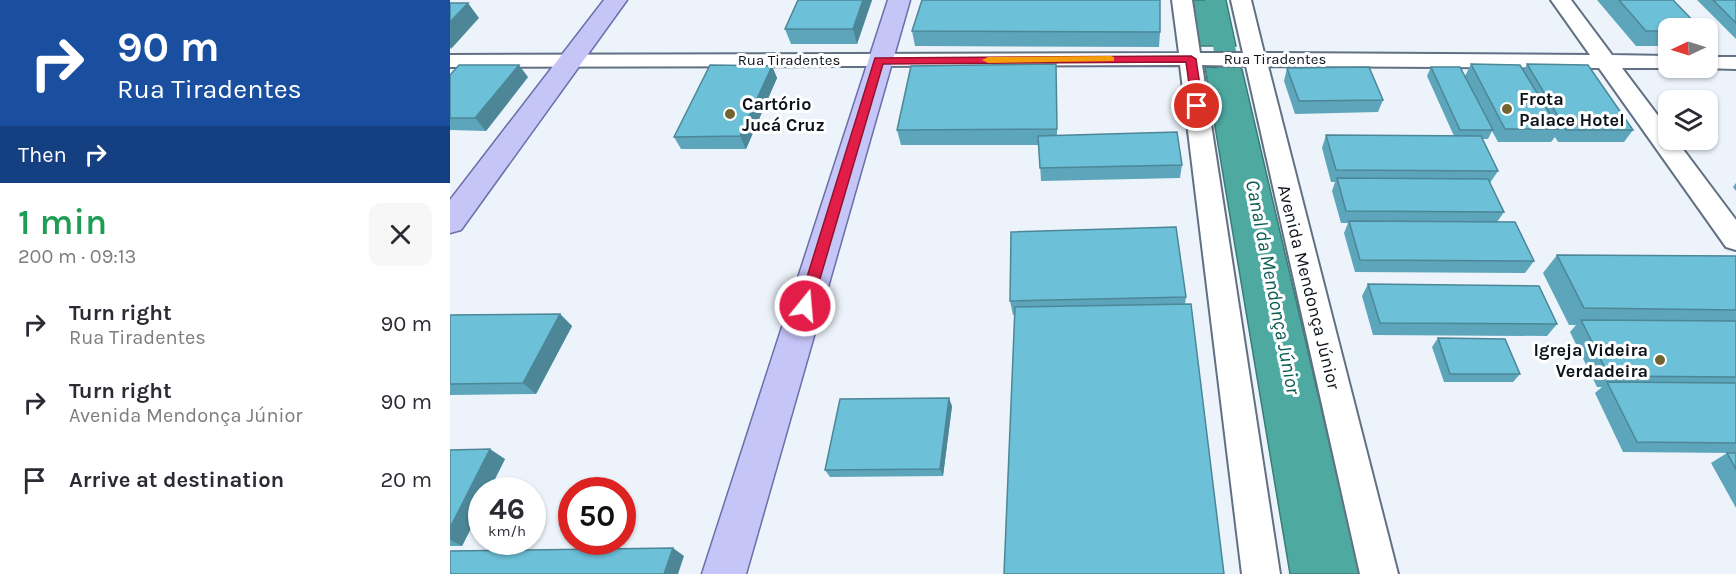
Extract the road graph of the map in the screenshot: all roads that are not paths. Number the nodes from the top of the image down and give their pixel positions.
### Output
1 (616, 0) edge
2 (899, 0) edge
3 (1182, 0) edge
4 (1241, 0) edge
5 (1561, 0) edge
6 (1196, 59) junction
7 (1248, 59) junction
8 (570, 60) junction
9 (879, 60) junction
10 (460, 61) edge
11 (1606, 62) junction
12 (1658, 62) edge
13 (1718, 63) edge
14 (1736, 63) edge
15 (450, 84) edge
16 (450, 222) edge
17 (1736, 240) edge
18 (724, 574) edge
19 (1262, 574) edge
20 (1378, 574) edge

1 - 8 main road
2 - 9 main road
3 - 6 street
4 - 7 street, Avenida Mendonça Júnior
5 - 11 street
6 - 7 street, Rua Tiradentes
6 - 9 street, Rua Tiradentes
6 - 19 street
7 - 11 street, Rua Tiradentes
7 - 20 street, Avenida Mendonça Júnior
8 - 9 street, Rua Tiradentes
8 - 10 street, Rua Tiradentes
8 - 16 main road
9 - 18 main road
10 - 15 street
11 - 12 street, Rua Tiradentes
11 - 17 street
13 - 14 street

